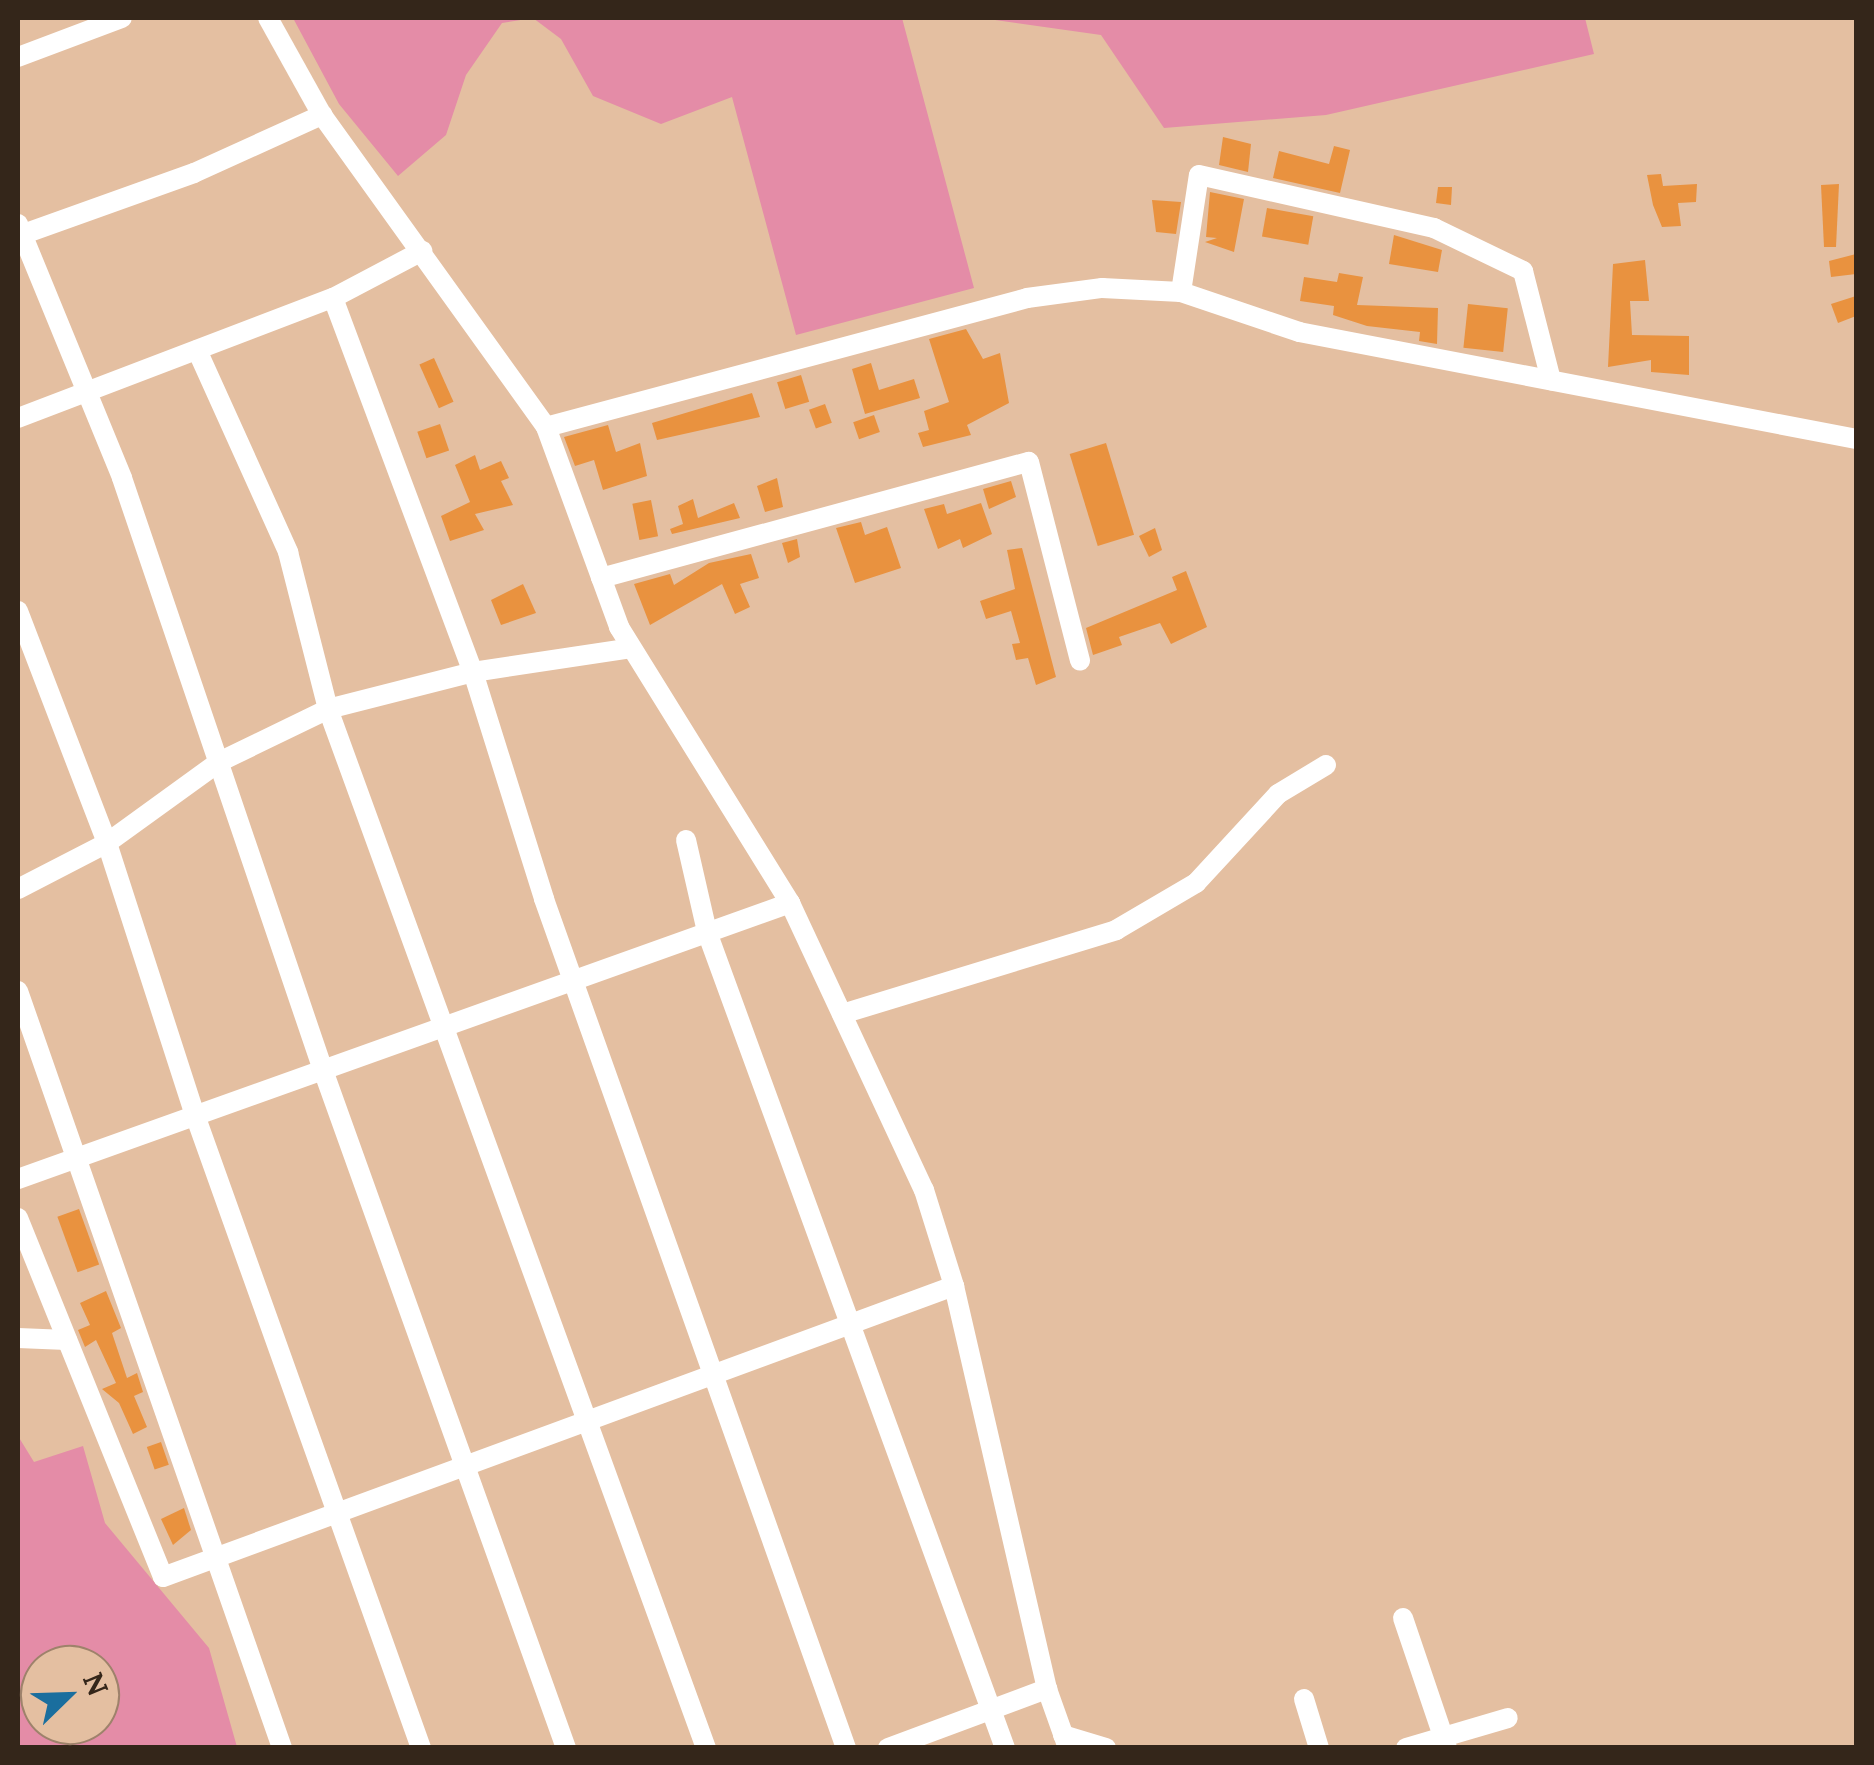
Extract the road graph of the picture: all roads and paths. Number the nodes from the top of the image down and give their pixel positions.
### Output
1 (122, 18) edge
2 (268, 18) edge
3 (18, 57) edge
4 (322, 115) junction
5 (19, 232) edge
6 (422, 251) junction
7 (1181, 292) junction
8 (333, 298) junction
9 (197, 350) junction
10 (1551, 380) junction
11 (86, 393) junction
12 (18, 418) edge
13 (546, 427) junction
14 (1856, 439) edge
15 (601, 578) junction
16 (18, 611) edge
17 (632, 648) junction
18 (1080, 661) dead end
19 (473, 672) junction
20 (328, 709) junction
21 (219, 762) junction
22 (1326, 765) dead end
23 (686, 840) dead end
24 (106, 844) junction
25 (18, 889) edge
26 (790, 903) junction
27 (707, 932) junction
28 (576, 979) junction
29 (18, 990) edge
30 (842, 1014) junction
31 (446, 1026) junction
32 (323, 1070) junction
33 (195, 1115) junction
34 (76, 1158) junction
35 (18, 1179) edge
36 (18, 1218) edge
37 (954, 1286) junction
38 (853, 1323) junction
39 (18, 1338) edge
40 (67, 1340) junction
41 (712, 1375) junction
42 (590, 1420) junction
43 (466, 1466) junction
44 (341, 1511) junction
45 (220, 1556) junction
46 (1403, 1618) dead end
47 (1047, 1689) junction
48 (1304, 1699) dead end
49 (988, 1711) junction
50 (1508, 1718) dead end
51 (1065, 1741) edge
52 (1445, 1742) edge
53 (282, 1748) edge
54 (421, 1748) edge
55 (566, 1748) edge
56 (706, 1748) edge
57 (846, 1748) edge
58 (888, 1748) edge
59 (1004, 1748) edge
60 (1106, 1748) edge
61 (1319, 1748) edge
62 (1406, 1748) edge

1 - 3 street
2 - 4 street
4 - 5 street
4 - 6 street
5 - 11 street
6 - 8 street
6 - 13 street
7 - 10 street
7 - 10 street
7 - 13 street
8 - 9 street
8 - 19 street
9 - 11 street
9 - 20 street
10 - 14 street
11 - 12 street
11 - 21 street
13 - 15 street
15 - 17 street
15 - 18 street
16 - 24 street
17 - 19 street
17 - 26 street
19 - 20 street
19 - 28 street
20 - 21 street
20 - 31 street
21 - 24 street
21 - 32 street
22 - 30 street
23 - 27 street
24 - 25 street
24 - 33 street
26 - 27 street
26 - 30 street
27 - 28 street
27 - 38 street
28 - 31 street
28 - 41 street
29 - 34 street
30 - 37 street
31 - 32 street
31 - 42 street
32 - 33 street
32 - 43 street
33 - 34 street
33 - 44 street
34 - 35 street
34 - 45 street
36 - 40 street
37 - 38 street
37 - 47 street
38 - 41 street
38 - 49 street
39 - 40 street
40 - 45 street
41 - 42 street
41 - 57 street
42 - 43 street
42 - 56 street
43 - 44 street
43 - 55 street
44 - 45 street
44 - 54 street
45 - 53 street
46 - 52 street
47 - 49 street
47 - 51 street
48 - 61 street
49 - 58 street
49 - 59 street
50 - 52 street
51 - 60 street
52 - 62 street

